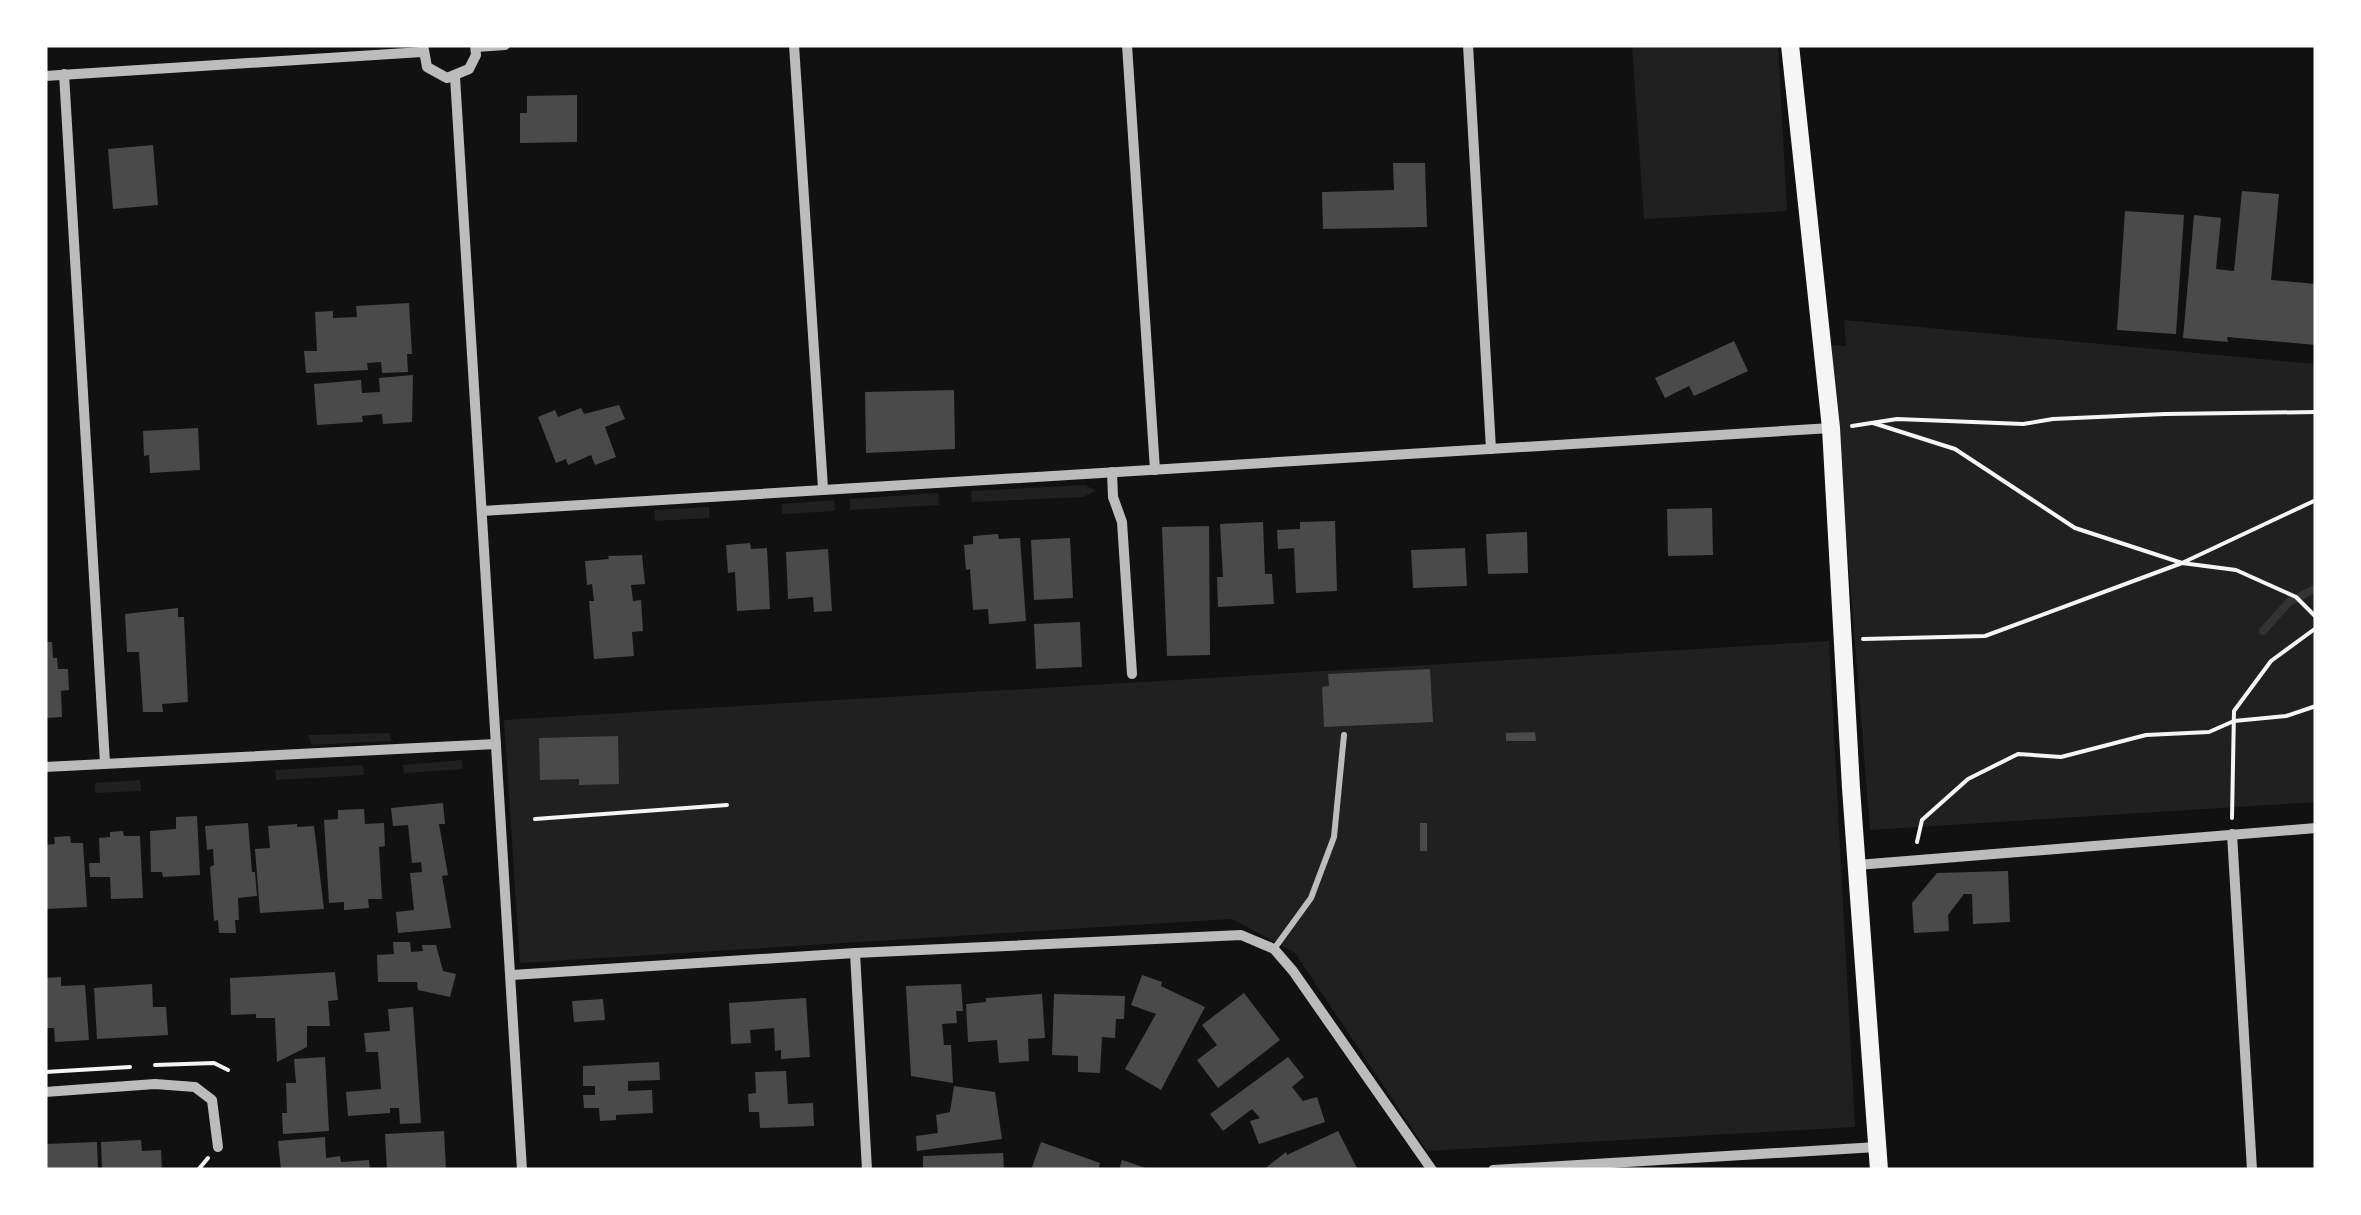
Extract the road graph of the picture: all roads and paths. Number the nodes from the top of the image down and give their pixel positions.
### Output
1 (505, 45) edge
2 (794, 45) edge
3 (1127, 45) edge
4 (1468, 45) edge
5 (1790, 45) edge
6 (476, 46) edge
7 (422, 49) edge
8 (64, 74) junction
9 (45, 76) edge
10 (455, 77) junction
11 (2316, 412) edge
12 (1873, 423) junction
13 (1831, 428) junction
14 (1491, 449) junction
15 (1155, 470) junction
16 (1112, 472) junction
17 (823, 488) junction
18 (2316, 500) edge
19 (482, 511) junction
20 (2182, 562) junction
21 (2316, 617) edge
22 (2316, 628) edge
23 (1842, 640) junction
24 (1132, 674) dead end
25 (2316, 706) edge
26 (2234, 721) junction
27 (1344, 735) dead end
28 (496, 744) junction
29 (105, 763) junction
30 (45, 767) edge
31 (726, 804) dead end
32 (535, 819) dead end
33 (2316, 828) edge
34 (2232, 834) junction
35 (1913, 860) junction
36 (1858, 864) junction
37 (1274, 948) junction
38 (856, 953) junction
39 (512, 975) junction
40 (45, 1092) edge
41 (218, 1147) dead end
42 (1877, 1147) junction
43 (522, 1170) edge
44 (867, 1170) edge
45 (1432, 1170) edge
46 (1494, 1170) edge
47 (1879, 1170) edge
48 (2252, 1170) edge

1 - 6 street
2 - 17 street
3 - 15 street
4 - 14 street
5 - 13 main road
6 - 10 street
7 - 8 street
7 - 10 street
8 - 9 street
8 - 29 street
10 - 19 street
11 - 12 path
12 - 13 path
12 - 20 path
13 - 14 street
13 - 23 main road
14 - 15 street
15 - 16 street
16 - 17 street
16 - 24 street
17 - 19 street
18 - 20 path
19 - 28 street
20 - 21 path
20 - 23 path
22 - 26 path
23 - 36 main road
25 - 26 path
26 - 34 path
26 - 35 path
27 - 37 lane
28 - 29 street
28 - 39 street
29 - 30 street
31 - 32 path
33 - 34 street
34 - 35 street
34 - 48 street
35 - 36 street
36 - 42 main road
37 - 38 street
37 - 45 street
38 - 39 street
38 - 44 street
39 - 43 street
40 - 41 street
42 - 46 street
42 - 47 main road

